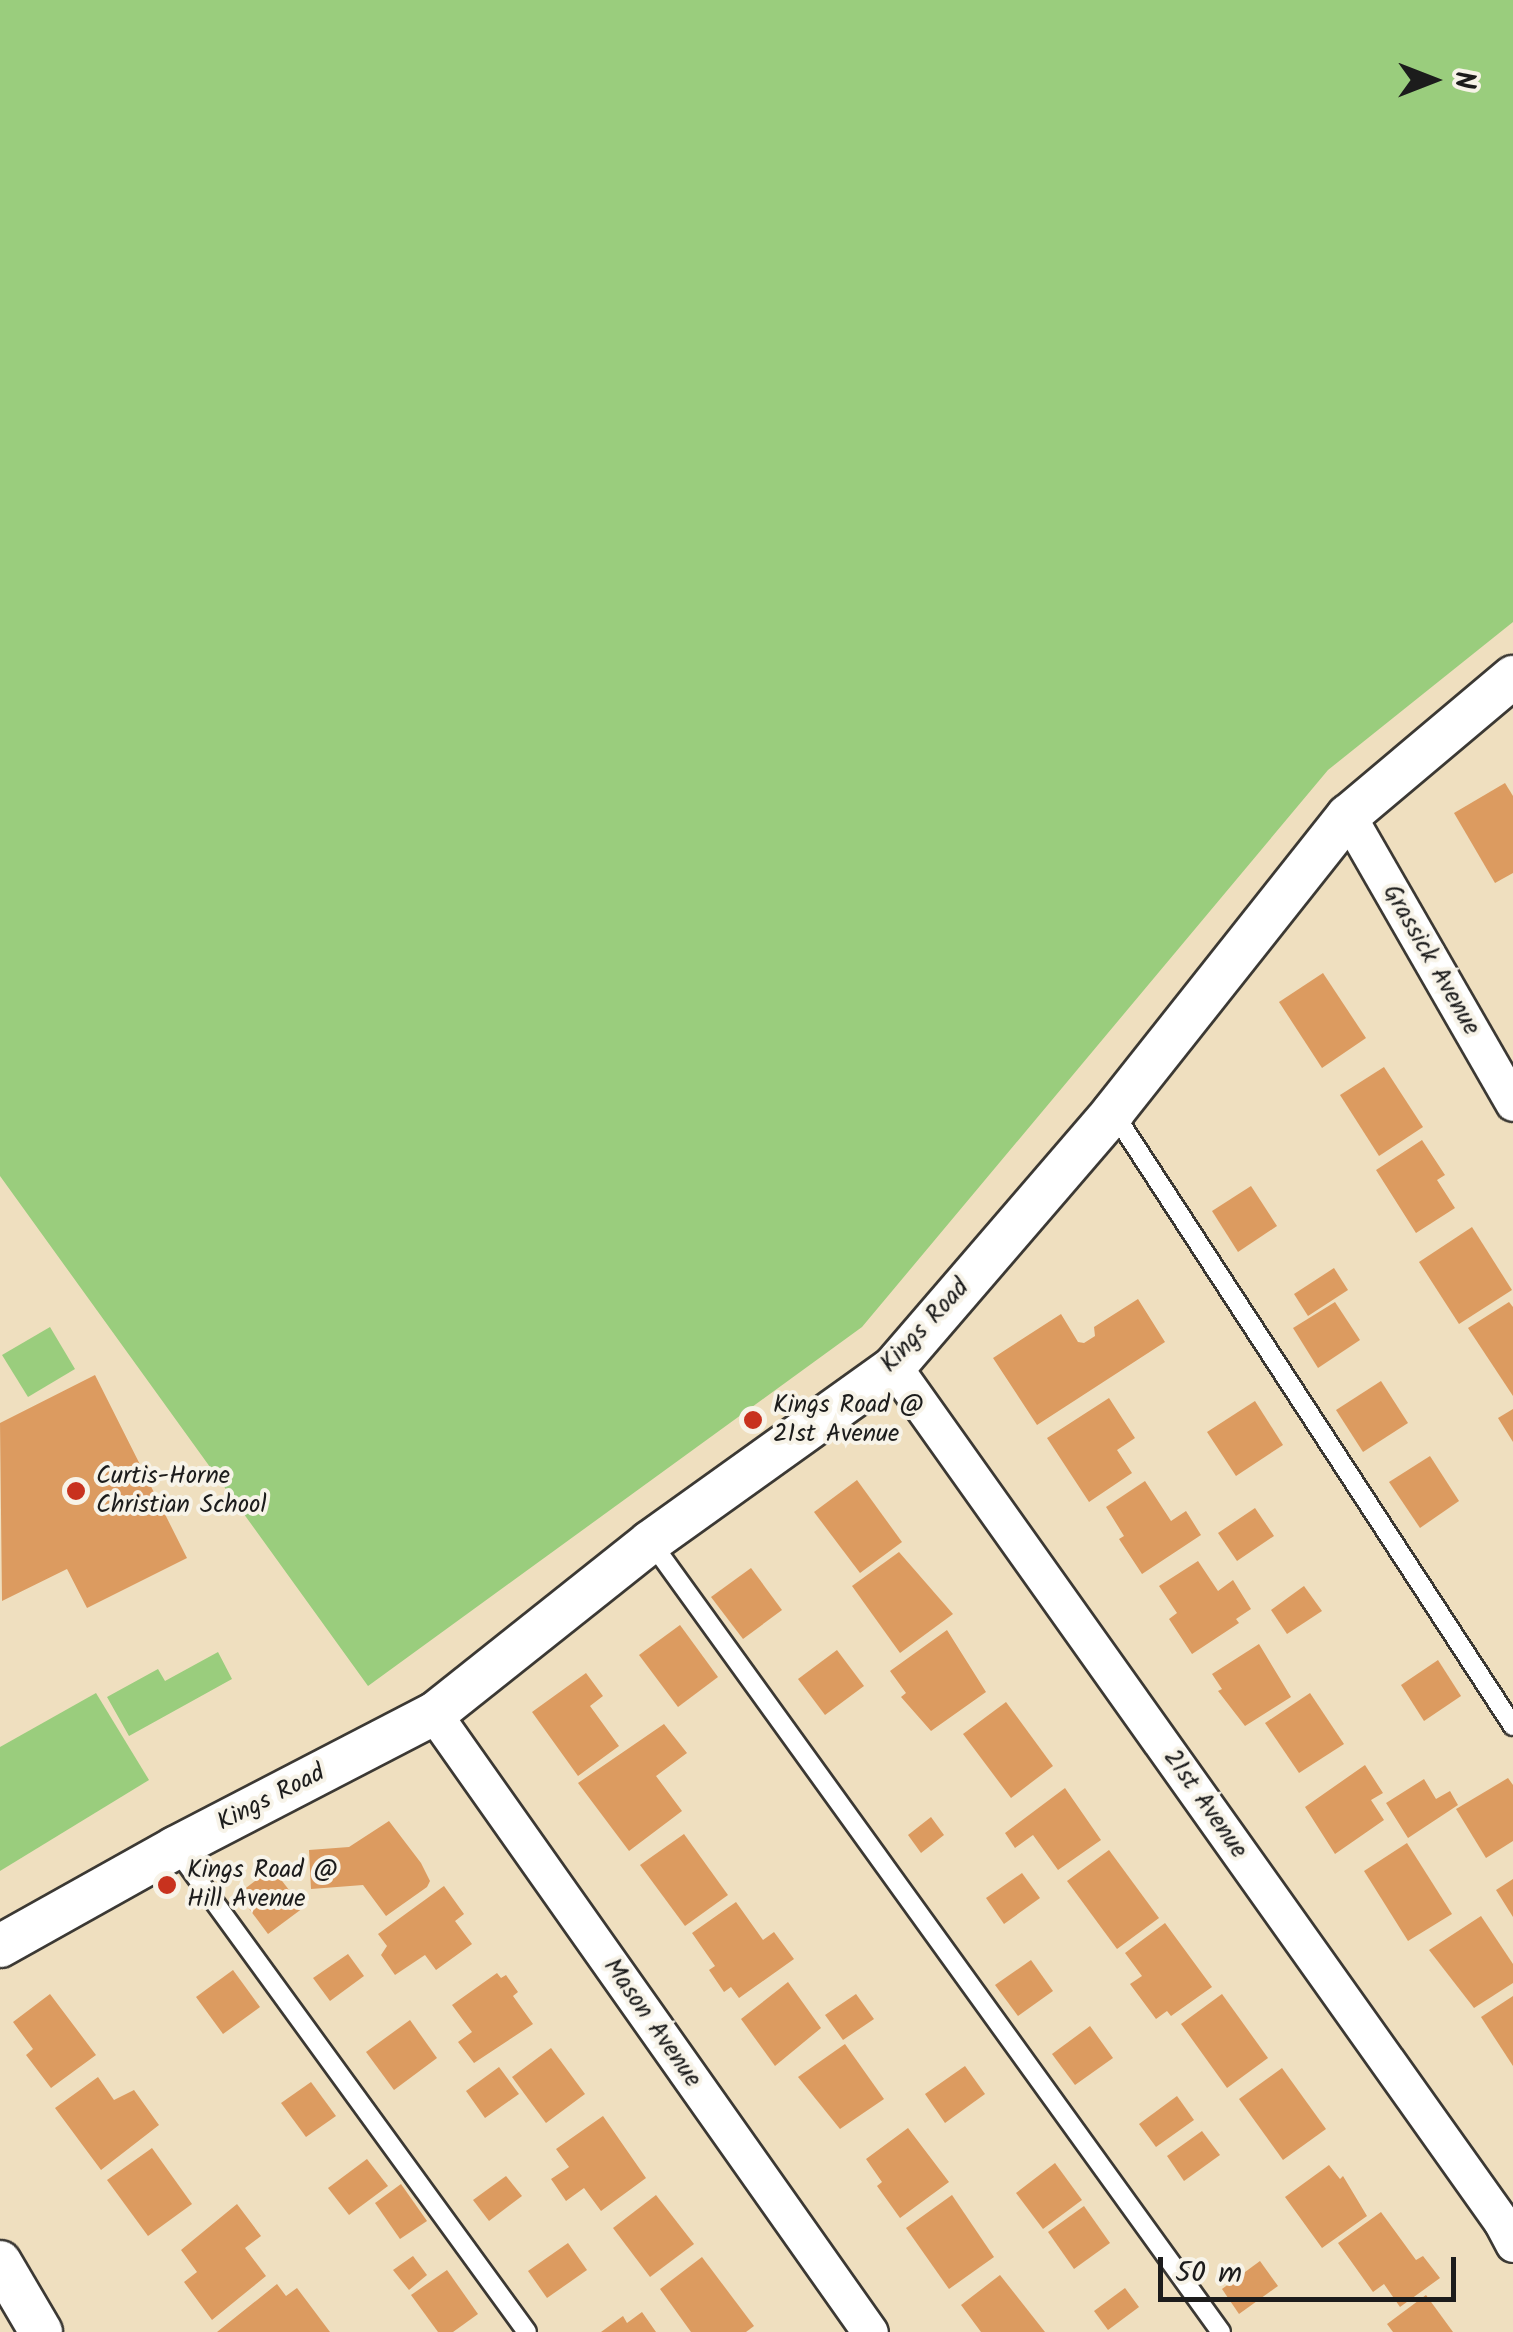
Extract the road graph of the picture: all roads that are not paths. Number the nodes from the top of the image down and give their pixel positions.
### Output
1 (1513, 677) edge
2 (1348, 816) junction
3 (1513, 1103) edge
4 (1113, 1112) junction
5 (894, 1367) junction
6 (650, 1542) junction
7 (434, 1714) junction
8 (1513, 1726) edge
9 (176, 1848) junction
10 (0, 1946) edge
11 (1513, 2244) edge
12 (0, 2262) edge
13 (42, 2332) edge
14 (527, 2332) edge
15 (870, 2332) edge
16 (1221, 2332) edge

1 - 2 street, Kings Road
2 - 3 street, Grassick Avenue
2 - 4 street, Kings Road
4 - 5 street, Kings Road
4 - 8 lane
5 - 6 street, Kings Road
5 - 11 street, 21st Avenue
6 - 7 street, Kings Road
6 - 16 lane
7 - 9 street, Kings Road
7 - 15 street, Mason Avenue
9 - 10 street, Kings Road
9 - 14 lane
12 - 13 street

